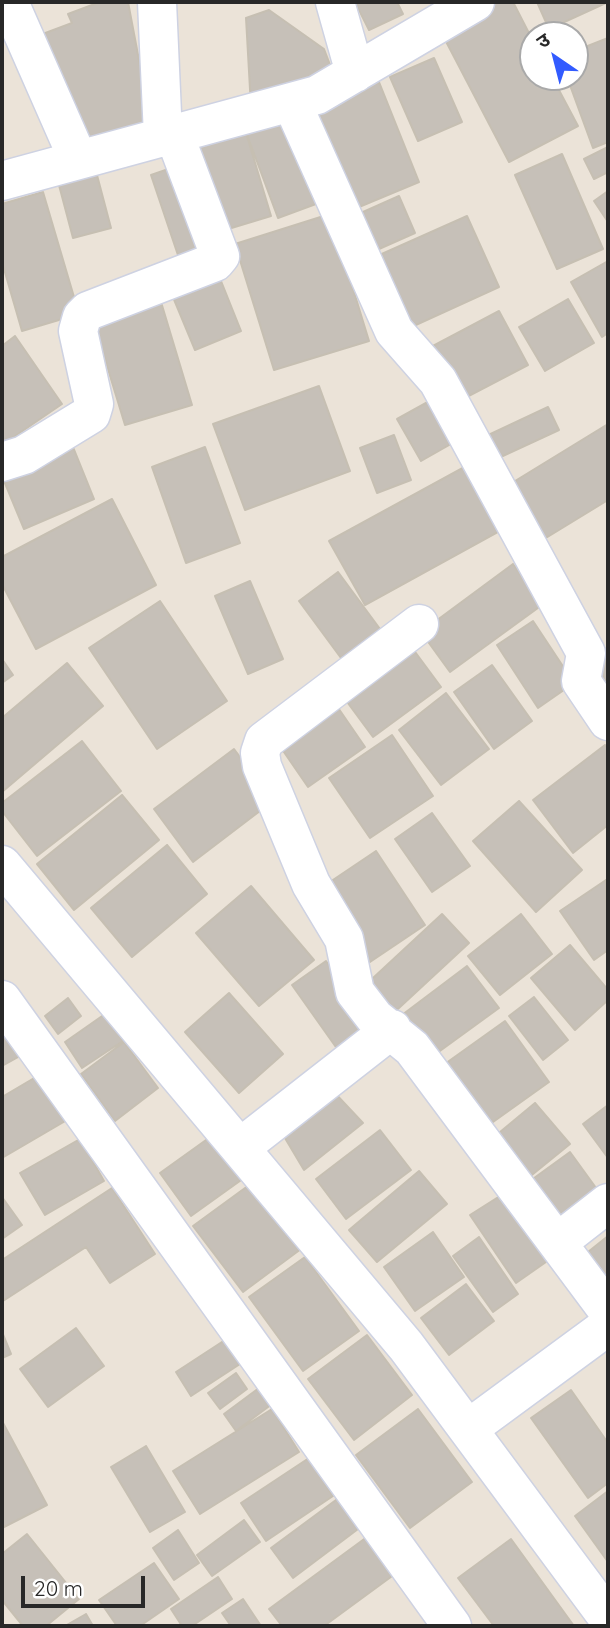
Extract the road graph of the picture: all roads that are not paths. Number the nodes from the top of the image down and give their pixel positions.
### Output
1 (9, 2) edge
2 (157, 2) edge
3 (335, 2) edge
4 (475, 2) edge
5 (355, 73) junction
6 (292, 103) junction
7 (168, 135) junction
8 (78, 159) junction
9 (2, 181) edge
10 (2, 462) edge
11 (419, 624) dead end
12 (608, 721) edge
13 (2, 865) edge
14 (2, 1000) edge
15 (392, 1029) junction
16 (241, 1147) junction
17 (608, 1203) edge
18 (558, 1242) junction
19 (608, 1311) edge
20 (608, 1326) edge
21 (468, 1430) junction
22 (608, 1618) edge
23 (452, 1626) edge

1 - 8 street
2 - 7 street
3 - 5 street
4 - 5 street
5 - 6 street
6 - 7 street
6 - 12 street
7 - 8 street
7 - 10 street
8 - 9 street
11 - 15 street
13 - 16 street
14 - 23 street
15 - 16 street
15 - 18 street
16 - 21 street
17 - 18 street
18 - 19 street
20 - 21 street
21 - 22 street

